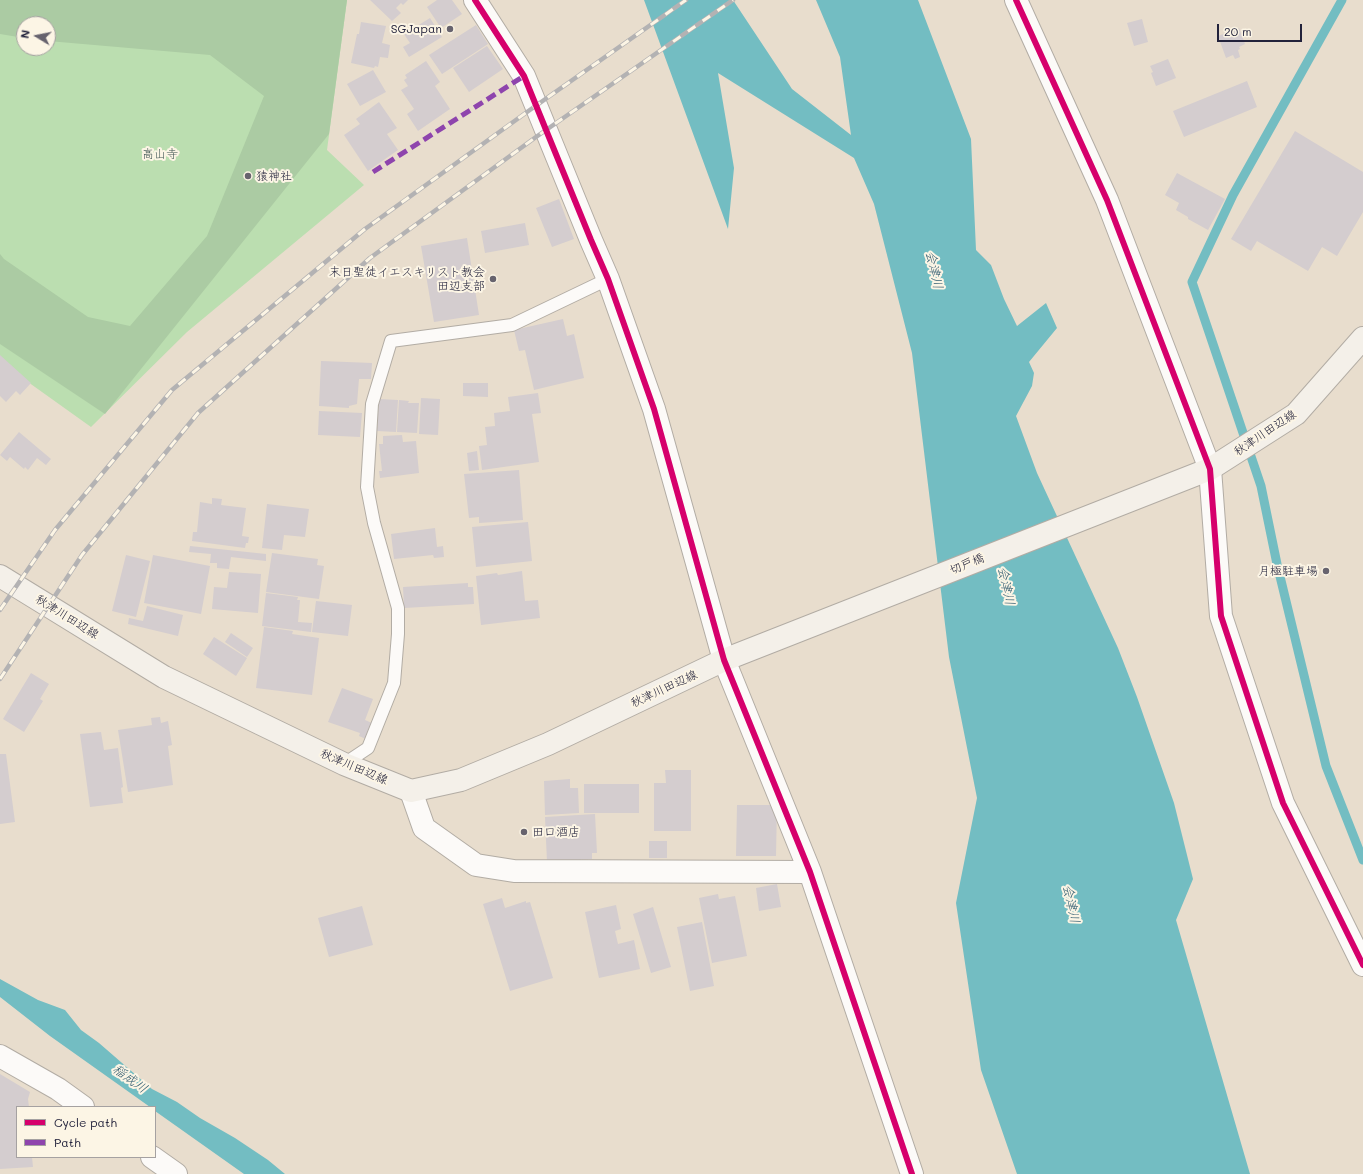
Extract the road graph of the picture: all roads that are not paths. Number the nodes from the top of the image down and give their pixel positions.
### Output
1 (475, 0) edge
2 (1016, 0) edge
3 (608, 279) junction
4 (1363, 338) edge
5 (1210, 468) junction
6 (0, 576) edge
7 (724, 660) junction
8 (344, 764) junction
9 (411, 791) junction
10 (810, 872) junction
11 (1363, 965) edge
12 (0, 1056) edge
13 (82, 1106) edge
14 (153, 1158) edge
15 (176, 1174) edge
16 (912, 1174) edge

1 - 3 street
2 - 5 street
3 - 7 street
3 - 8 lane
4 - 5 main road, 秋津川田辺線
5 - 7 main road, 切戸橋
5 - 11 street
6 - 8 main road, 秋津川田辺線
7 - 9 main road, 秋津川田辺線
7 - 10 street
8 - 9 main road, 秋津川田辺線
9 - 10 street
10 - 16 street
12 - 13 street
14 - 15 street

